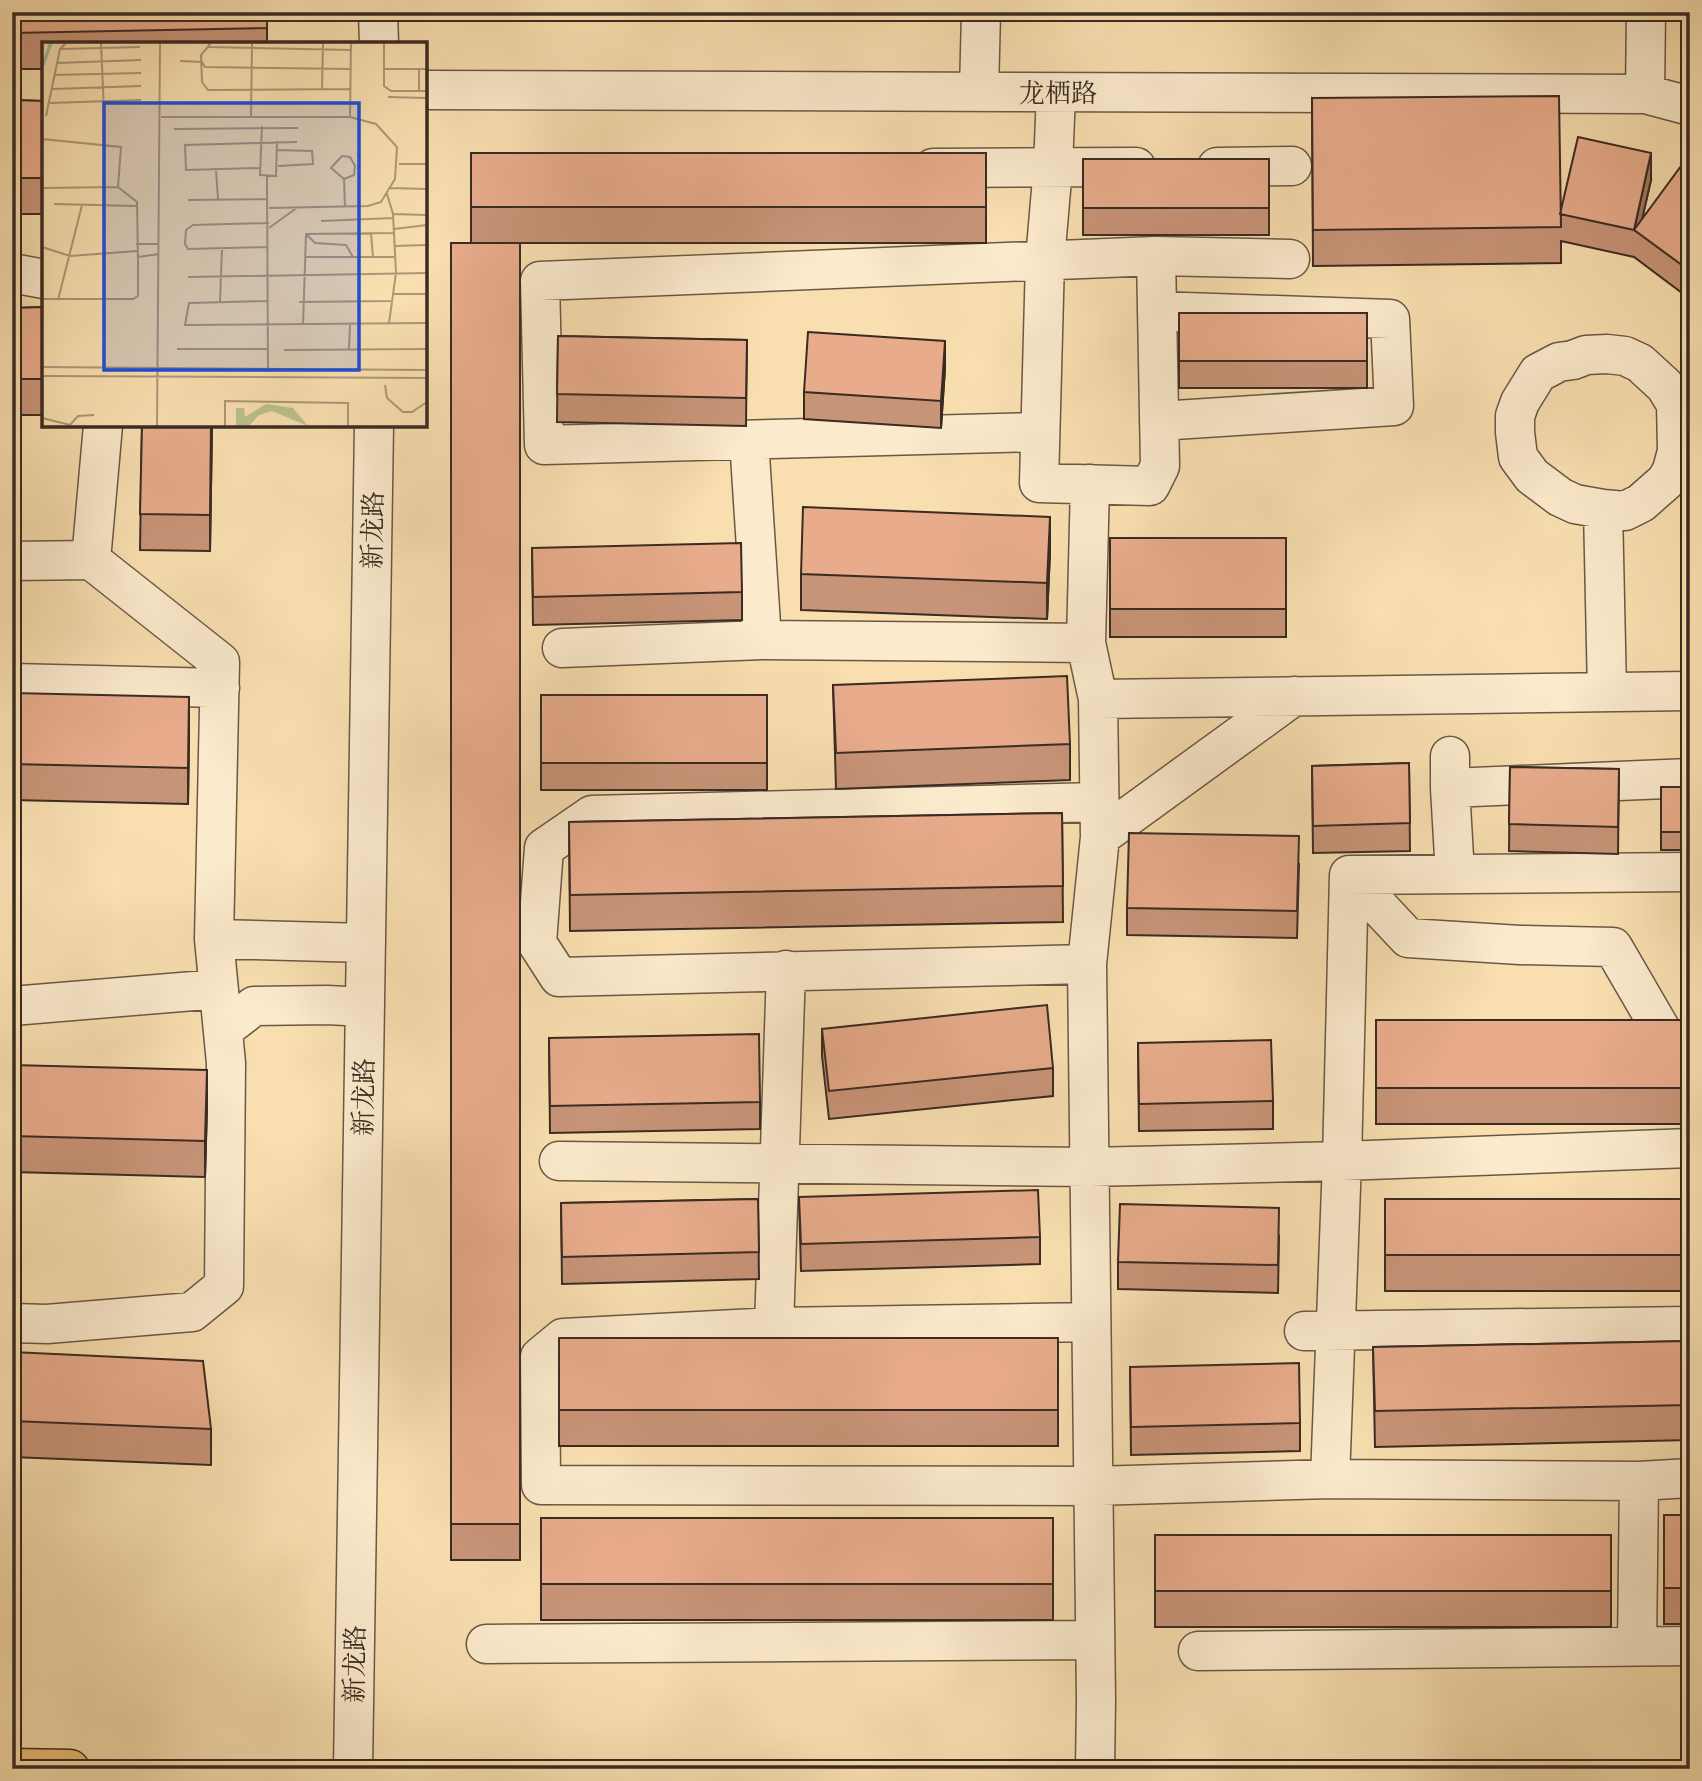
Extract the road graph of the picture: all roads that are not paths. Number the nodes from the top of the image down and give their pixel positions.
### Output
1 (378, 12) edge
2 (981, 12) edge
3 (1646, 12) edge
4 (379, 42) edge
5 (427, 90) edge
6 (979, 92) junction
7 (1056, 93) junction
8 (1645, 94) junction
9 (1690, 106) edge
10 (1292, 166) dead end
11 (1053, 167) junction
12 (900, 168) edge
13 (1156, 257) junction
14 (1290, 259) dead end
15 (1045, 260) junction
16 (12, 273) edge
17 (42, 279) edge
18 (1157, 311) junction
19 (1159, 421) junction
20 (103, 427) edge
21 (374, 427) edge
22 (1040, 432) junction
23 (749, 440) junction
24 (1090, 484) junction
25 (1603, 509) junction
26 (90, 560) junction
27 (12, 561) edge
28 (762, 640) junction
29 (1086, 643) junction
30 (562, 648) dead end
31 (12, 683) edge
32 (220, 688) junction
33 (1690, 691) edge
34 (1607, 692) junction
35 (1294, 696) junction
36 (1098, 699) junction
37 (1690, 778) edge
38 (1099, 820) junction
39 (1690, 872) edge
40 (1455, 874) junction
41 (1349, 875) junction
42 (214, 939) junction
43 (366, 943) junction
44 (1087, 964) junction
45 (786, 970) junction
46 (218, 989) junction
47 (12, 1006) edge
48 (365, 1007) junction
49 (1619, 1028) edge
50 (1675, 1028) edge
51 (223, 1030) junction
52 (1690, 1148) edge
53 (559, 1161) dead end
54 (1342, 1161) junction
55 (780, 1164) junction
56 (1089, 1167) junction
57 (1091, 1322) junction
58 (12, 1323) edge
59 (1690, 1326) edge
60 (774, 1327) junction
61 (1320, 1331) junction
62 (1690, 1478) edge
63 (1331, 1479) junction
64 (1639, 1480) junction
65 (1093, 1486) junction
66 (1095, 1640) junction
67 (486, 1644) dead end
68 (1637, 1646) junction
69 (1690, 1646) edge
70 (1198, 1651) dead end
71 (12, 1768) edge
72 (70, 1769) edge
73 (353, 1769) edge
74 (1095, 1769) edge

1 - 4 street
2 - 6 street
3 - 8 street
5 - 6 street, 龙栖路
6 - 7 street, 龙栖路
7 - 8 street, 龙栖路
7 - 11 street
8 - 9 street, 龙栖路
10 - 11 street
11 - 12 street
11 - 15 street
13 - 14 street
13 - 15 street
13 - 18 street
15 - 22 street
15 - 23 street
16 - 17 street
18 - 19 street
18 - 19 street
19 - 24 street
20 - 26 street
21 - 43 street, 新龙路
22 - 23 street
22 - 24 street
23 - 28 street
24 - 29 street
25 - 25 street
25 - 34 street
26 - 27 street
26 - 32 street
28 - 29 street
28 - 30 street
29 - 36 street
31 - 32 street
32 - 42 street
33 - 34 street
34 - 35 street
35 - 36 street
35 - 38 street
36 - 38 street
37 - 40 street
38 - 44 street
38 - 45 street
39 - 40 street
40 - 41 street
41 - 50 street
41 - 54 street
42 - 43 street
42 - 46 street
43 - 48 street, 新龙路
44 - 45 street
44 - 56 street
45 - 55 street
46 - 47 street
46 - 51 street
48 - 51 street
48 - 73 street, 新龙路
49 - 50 street
51 - 58 street
52 - 54 street
53 - 55 street
54 - 56 street
54 - 61 street
55 - 56 street
55 - 60 street
56 - 57 street
57 - 60 street
57 - 65 street
59 - 61 street
60 - 65 street
61 - 63 street
62 - 64 street
63 - 64 street
63 - 65 street
64 - 68 street
65 - 66 street
66 - 67 street
66 - 74 street
68 - 69 street
68 - 70 street
71 - 72 main road

